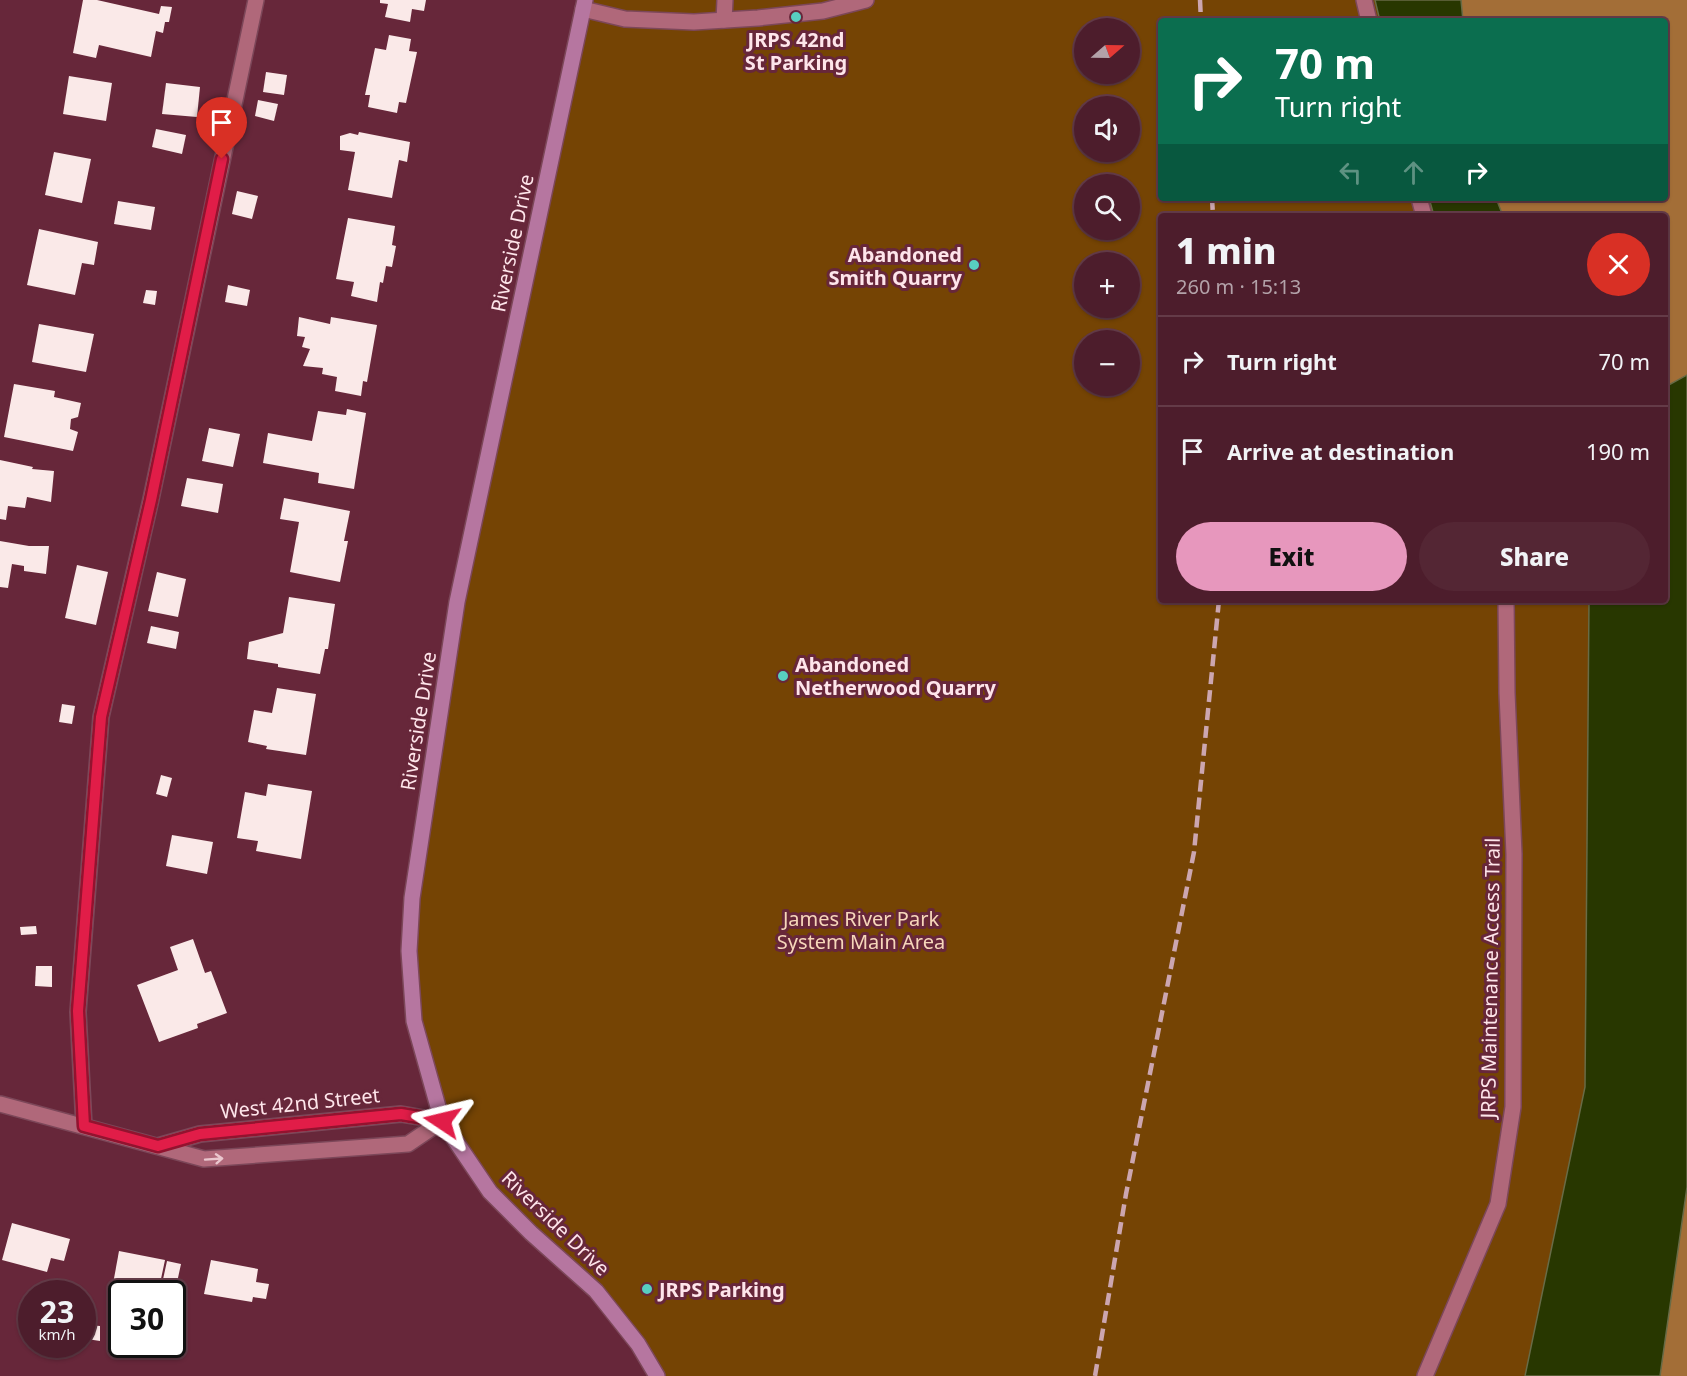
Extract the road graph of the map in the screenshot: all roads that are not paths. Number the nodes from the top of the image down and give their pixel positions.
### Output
1 (256, 0) edge
2 (725, 0) edge
3 (866, 0) edge
4 (1364, 0) edge
5 (584, 5) edge
6 (1369, 18) edge
7 (724, 20) junction
8 (1506, 603) edge
9 (0, 1104) edge
10 (442, 1121) junction
11 (84, 1126) junction
12 (158, 1146) junction
13 (657, 1376) edge
14 (1425, 1376) edge

1 - 11 street
2 - 7 street
3 - 7 street
4 - 6 street
5 - 7 street
5 - 10 street, Riverside Drive
8 - 14 street, JRPS Maintenance Access Trail
9 - 11 street
10 - 12 street, West 42nd Street
12 -> 10 street
10 - 13 street, Riverside Drive
11 - 12 street

